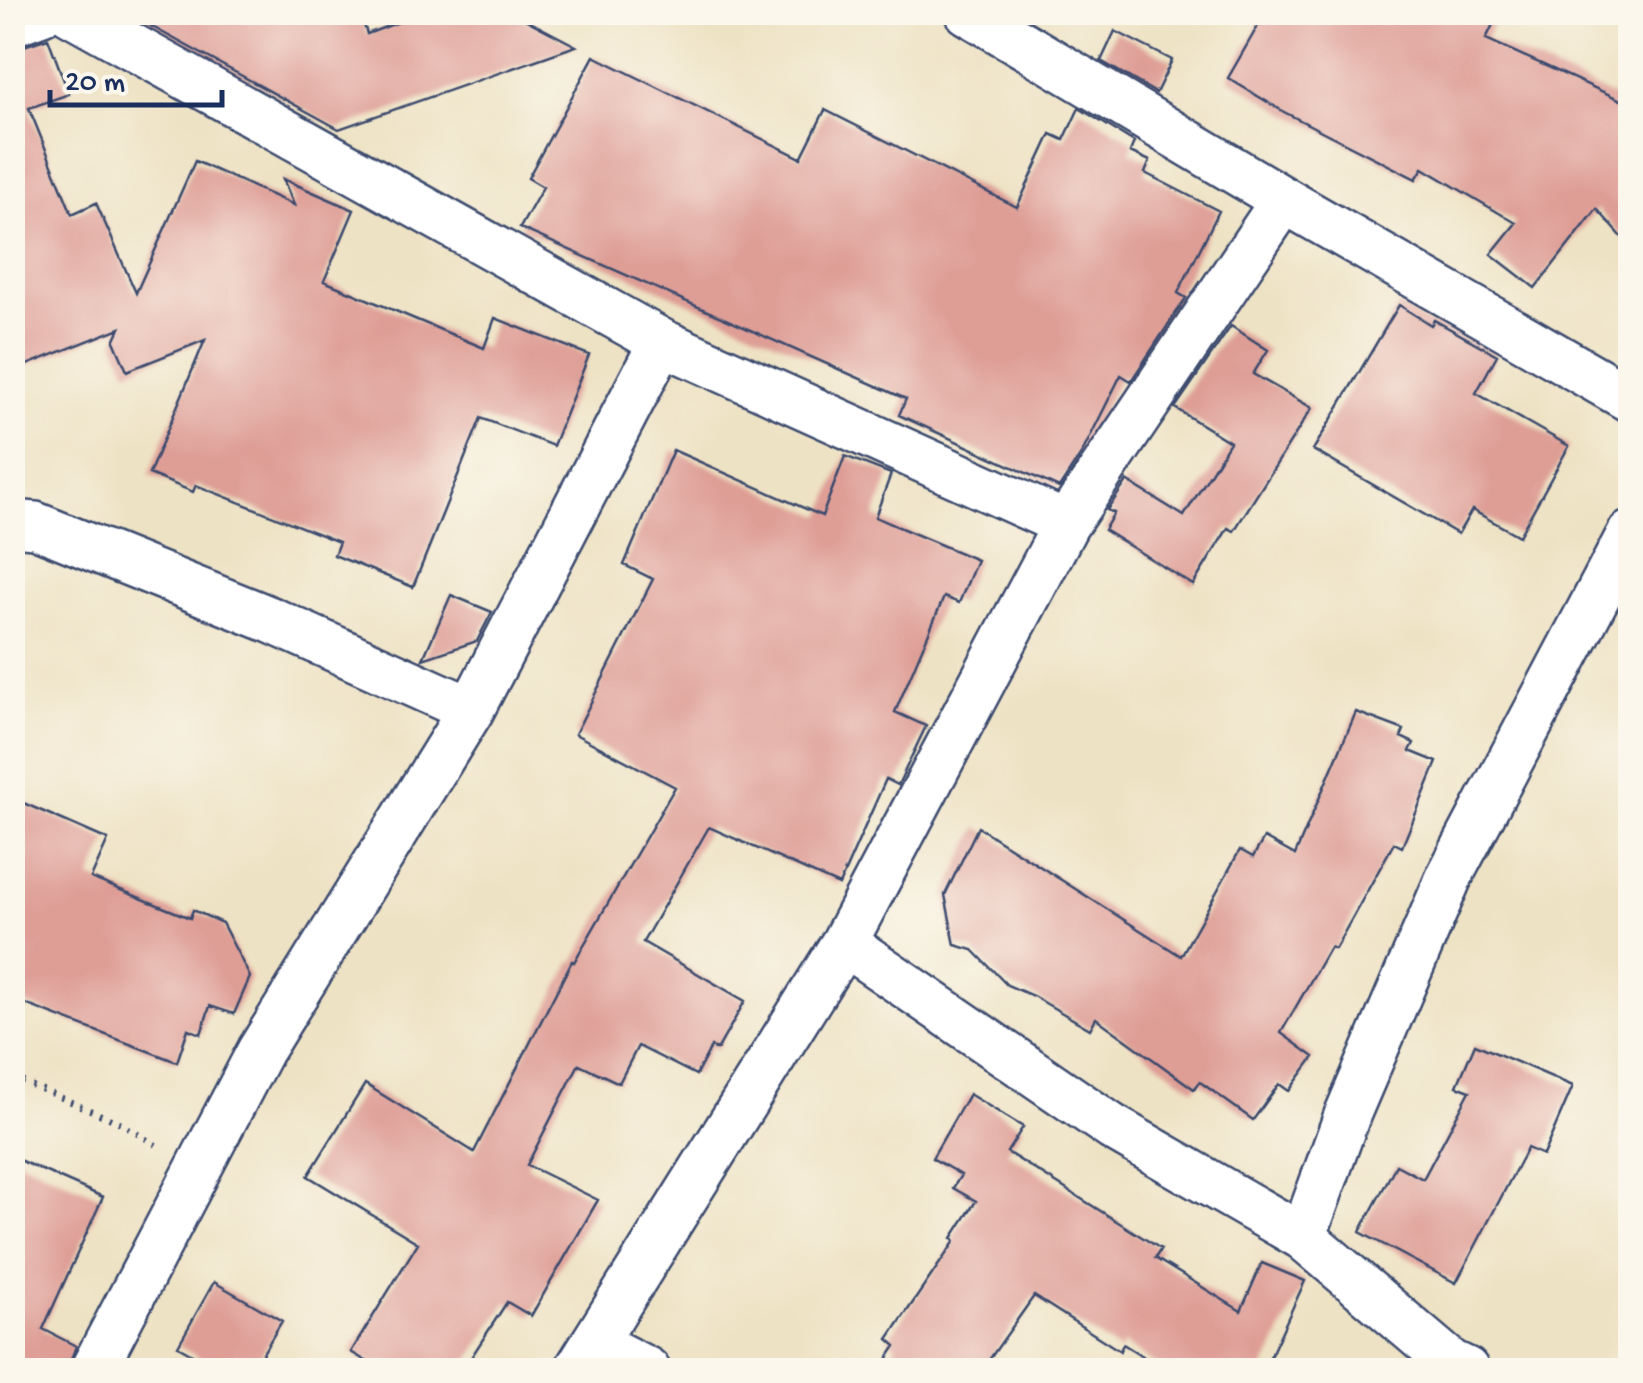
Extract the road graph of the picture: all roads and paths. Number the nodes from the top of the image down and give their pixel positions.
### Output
1 (42, 12) edge
2 (70, 12) edge
3 (968, 12) edge
4 (12, 23) edge
5 (1284, 200) junction
6 (662, 342) junction
7 (1630, 399) edge
8 (12, 523) edge
9 (1066, 524) junction
10 (1630, 534) edge
11 (471, 710) junction
12 (844, 943) junction
13 (12, 1077) edge
14 (196, 1170) junction
15 (1303, 1238) junction
16 (586, 1357) edge
17 (1454, 1368) edge
18 (93, 1370) edge
19 (647, 1370) edge

1 - 4 street
2 - 6 street
3 - 5 street
5 - 7 street
5 - 9 street
6 - 9 street
6 - 11 street
8 - 11 street
9 - 12 street
10 - 15 street
11 - 14 street
12 - 15 street
12 - 16 street
13 - 14 path
14 - 18 street
15 - 17 street
16 - 19 street

